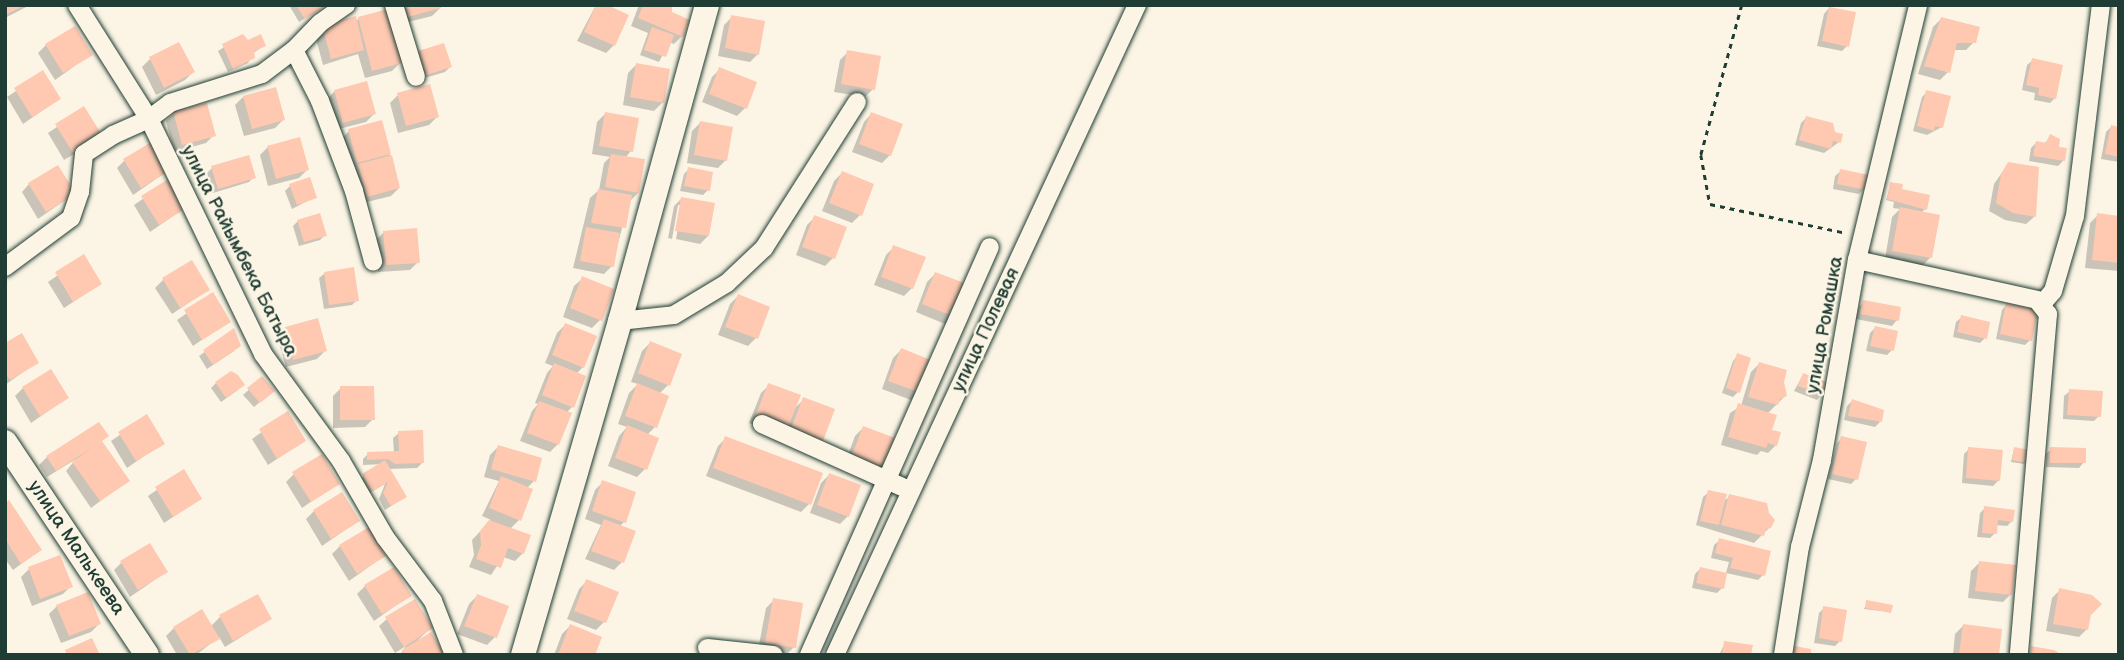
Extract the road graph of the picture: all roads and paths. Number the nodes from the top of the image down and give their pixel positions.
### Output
1 (77, 5) edge
2 (346, 5) edge
3 (394, 5) edge
4 (707, 5) edge
5 (1136, 5) edge
6 (1742, 5) edge
7 (1918, 5) edge
8 (2101, 5) edge
9 (294, 50) junction
10 (416, 77) dead end
11 (857, 102) dead end
12 (149, 119) junction
13 (1863, 236) junction
14 (990, 247) dead end
15 (1857, 260) junction
16 (373, 261) dead end
17 (5, 267) edge
18 (2041, 305) junction
19 (620, 321) junction
20 (762, 424) dead end
21 (5, 442) edge
22 (887, 480) junction
23 (912, 491) junction
24 (708, 648) dead end
25 (147, 655) edge
26 (454, 655) edge
27 (523, 655) edge
28 (774, 655) edge
29 (809, 655) edge
30 (835, 655) edge
31 (1783, 655) edge
32 (2019, 655) edge

1 - 12 street, улица Райымбека Батыра
2 - 9 street
3 - 10 street
4 - 19 street
5 - 23 street, улица Полевая
6 - 13 path
7 - 13 street, улица Ромашка
8 - 18 street
9 - 12 street
9 - 16 street
11 - 19 street
12 - 17 street
12 - 26 street, улица Райымбека Батыра
13 - 15 street, улица Ромашка
14 - 22 street
15 - 18 street
15 - 31 street, улица Ромашка
18 - 32 street
19 - 27 street
20 - 22 street
21 - 25 street, улица Малькеева
22 - 23 street
22 - 29 street
23 - 30 street, улица Полевая
24 - 28 street

